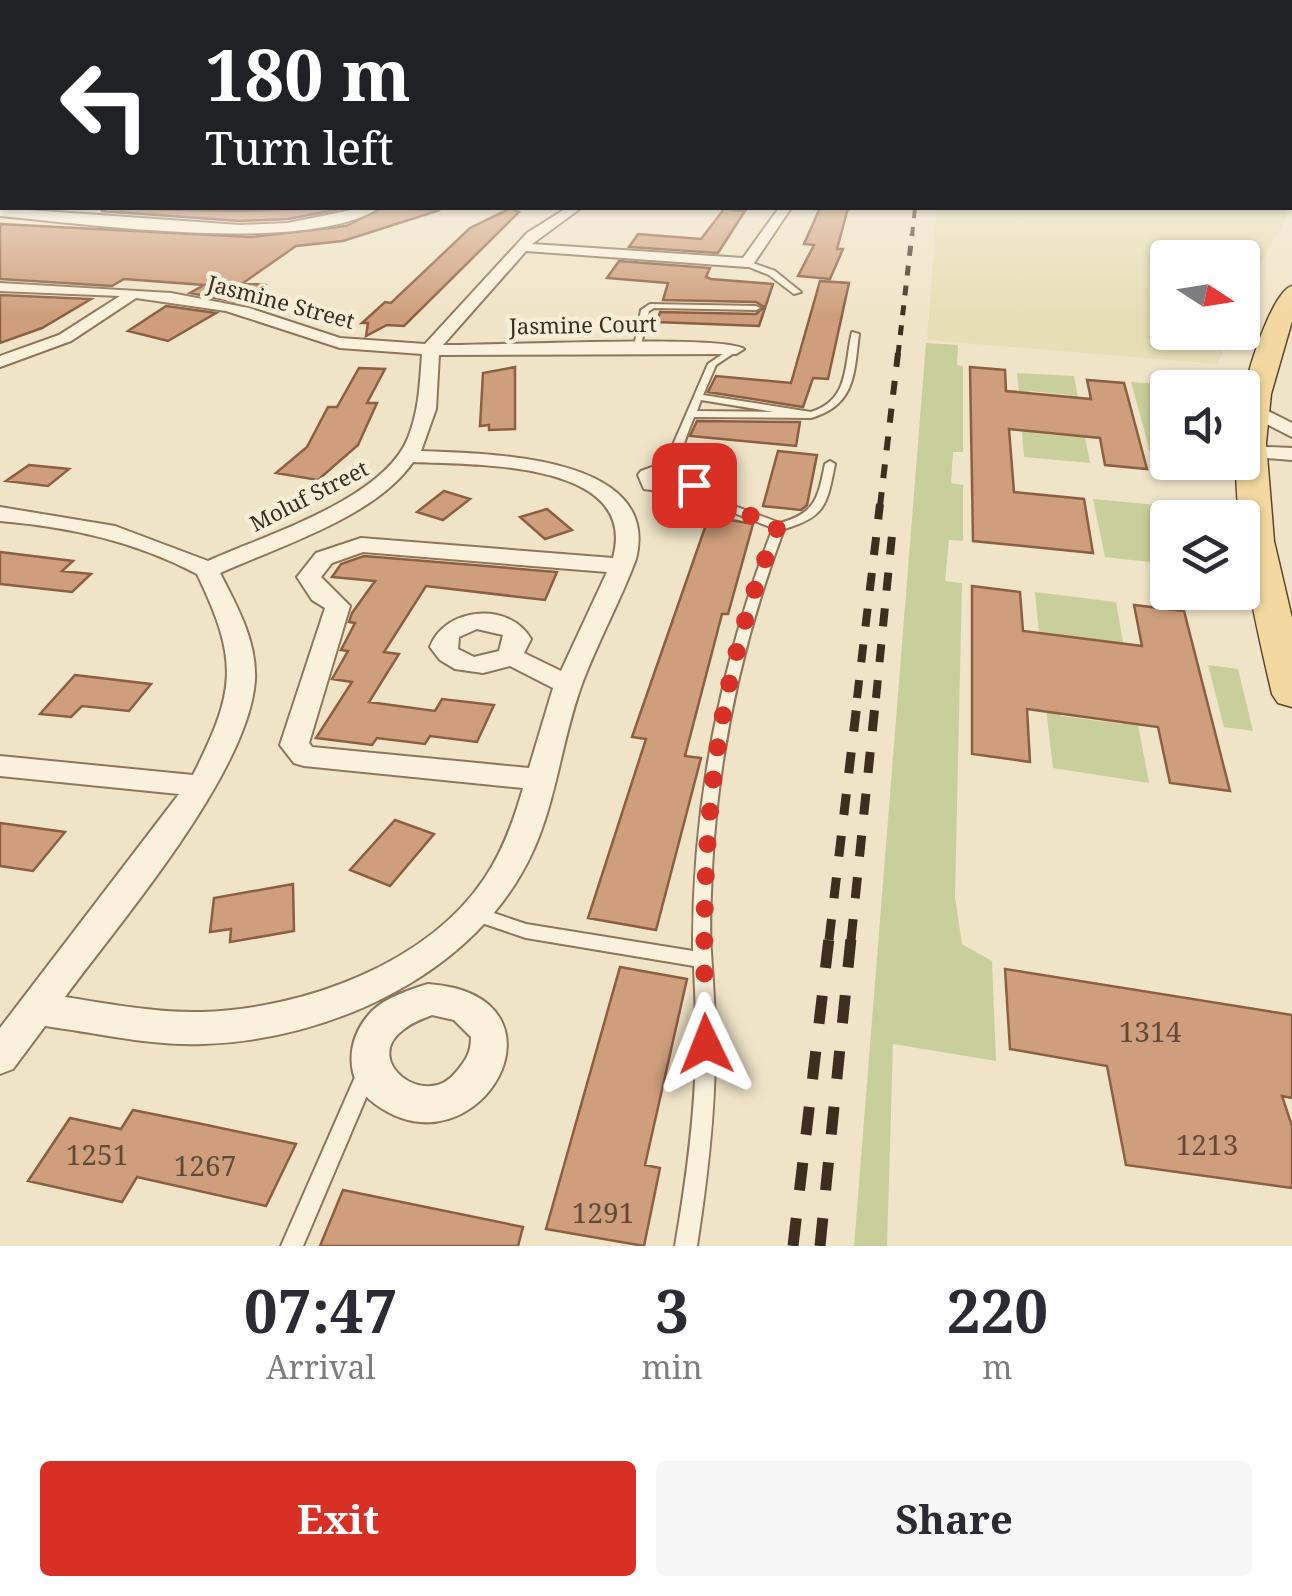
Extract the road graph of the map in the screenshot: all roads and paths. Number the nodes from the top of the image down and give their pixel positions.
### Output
1 (62, 210) edge
2 (366, 210) edge
3 (571, 210) edge
4 (785, 210) edge
5 (0, 212) edge
6 (49, 216) junction
7 (522, 248) junction
8 (747, 263) junction
9 (0, 287) edge
10 (797, 292) dead end
11 (1292, 293) edge
12 (130, 296) junction
13 (756, 308) dead end
14 (855, 334) dead end
15 (637, 344) junction
16 (432, 348) junction
17 (736, 350) joint
18 (0, 362) edge
19 (1260, 379) edge
20 (698, 397) junction
21 (1260, 413) edge
22 (691, 414) junction
23 (811, 415) junction
24 (1292, 431) edge
25 (1260, 452) edge
26 (1292, 454) edge
27 (410, 456) junction
28 (830, 464) dead end
29 (674, 465) junction
30 (1251, 480) edge
31 (651, 485) junction
32 (694, 485) junction
33 (614, 498) junction
34 (0, 514) edge
35 (778, 526) junction
36 (619, 566) junction
37 (207, 570) junction
38 (510, 656) dead end
39 (568, 685) junction
40 (1292, 694) edge
41 (0, 766) edge
42 (538, 779) junction
43 (202, 786) junction
44 (473, 913) junction
45 (703, 960) junction
46 (397, 992) junction
47 (38, 1009) junction
48 (0, 1057) edge
49 (369, 1067) junction
50 (292, 1246) edge
51 (686, 1246) edge

1 - 6 street
2 - 6 street
3 - 7 street
4 - 8 street
5 - 6 street
7 - 8 street
7 - 16 street
8 - 10 lane
9 - 12 street, Jasmine Street
11 - 19 main road
12 - 16 street, Jasmine Street
12 - 18 street
13 - 15 lane
14 - 23 lane
15 - 16 street, Jasmine Court
15 - 17 street, Jasmine Court
16 - 27 street, Moluf Street
17 - 20 lane
20 - 22 lane
20 - 23 lane
21 - 24 street
22 - 23 lane
22 - 29 lane
25 - 26 street
27 - 33 street
27 - 37 street, Moluf Street
28 - 35 lane
29 - 31 street
29 - 32 street
30 - 40 main road
31 - 32 street
31 - 33 street
32 - 35 lane
33 - 36 street
34 - 37 street
35 - 45 lane
36 - 39 street
36 - 42 street
37 - 43 street
38 - 39 street
39 - 42 street
41 - 43 street
42 - 44 street
43 - 47 street
44 - 45 lane
44 - 46 street
45 - 51 lane
46 - 47 street
46 - 49 street
46 - 49 street
47 - 48 street
49 - 50 lane

